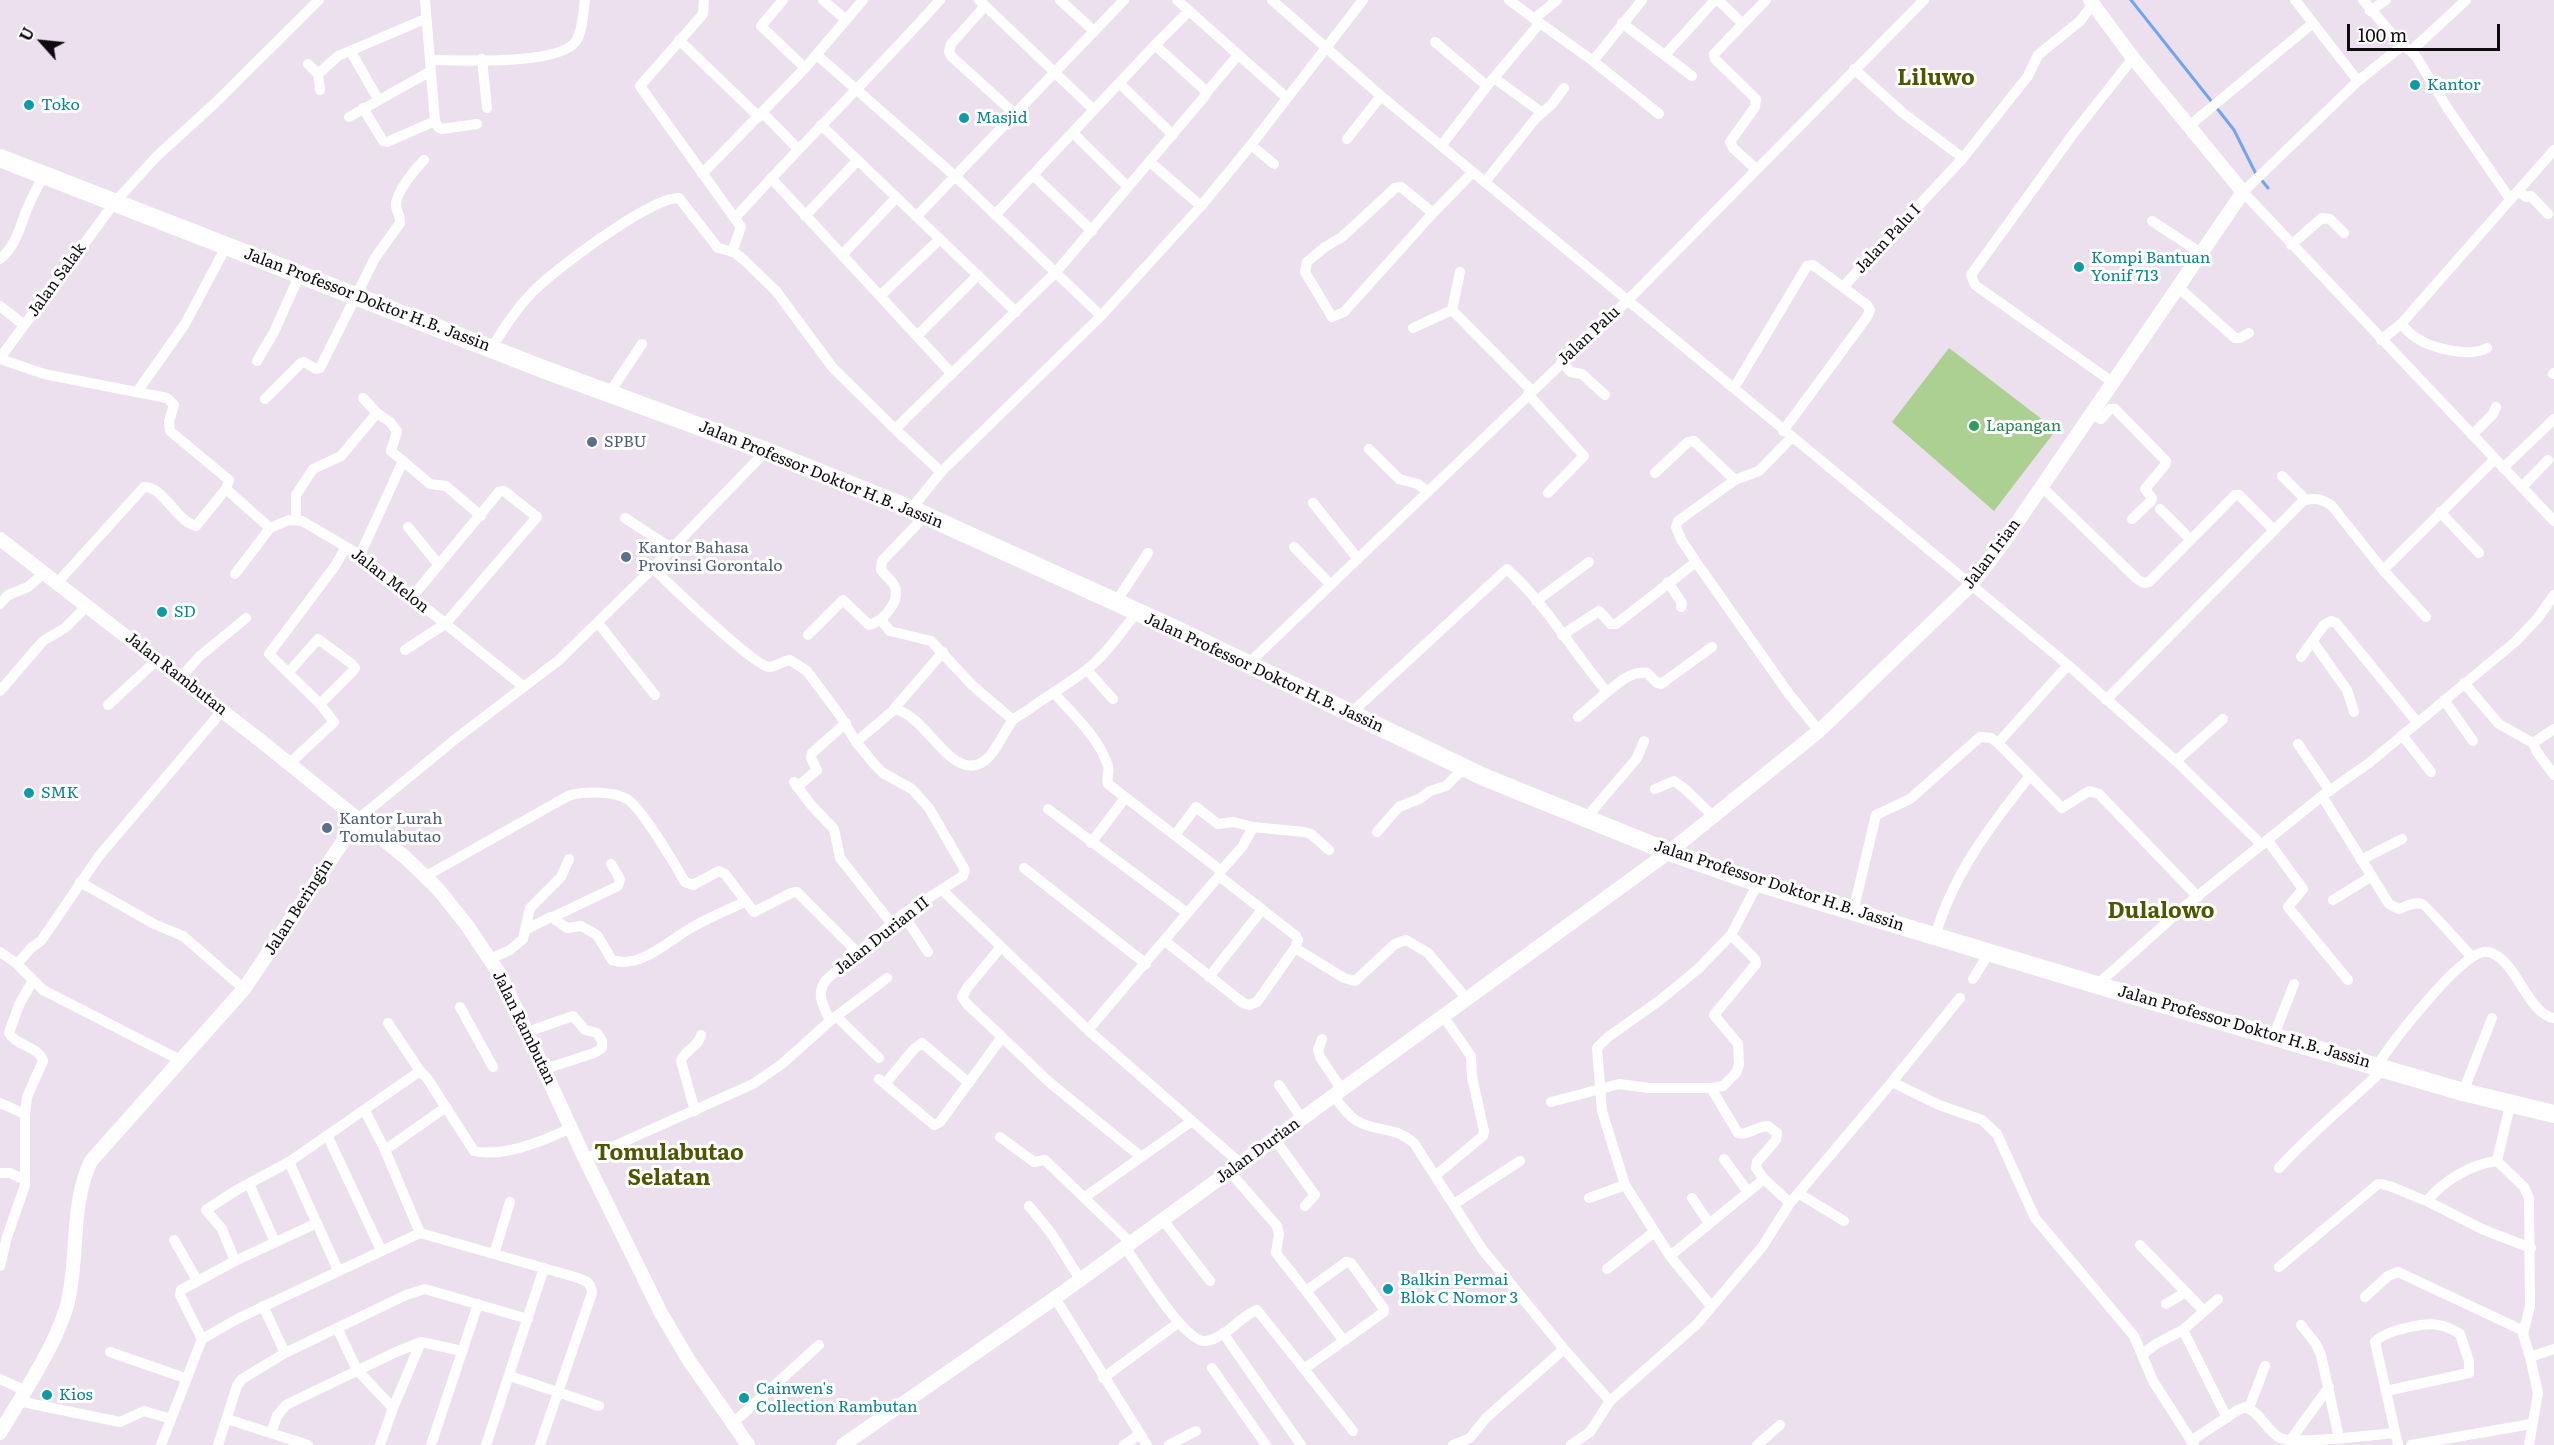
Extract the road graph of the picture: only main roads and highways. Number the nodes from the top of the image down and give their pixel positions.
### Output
1 (0, 158) edge
2 (2554, 1114) edge

1 - 2 highway, Jalan Professor Doktor H.B. Jassin

